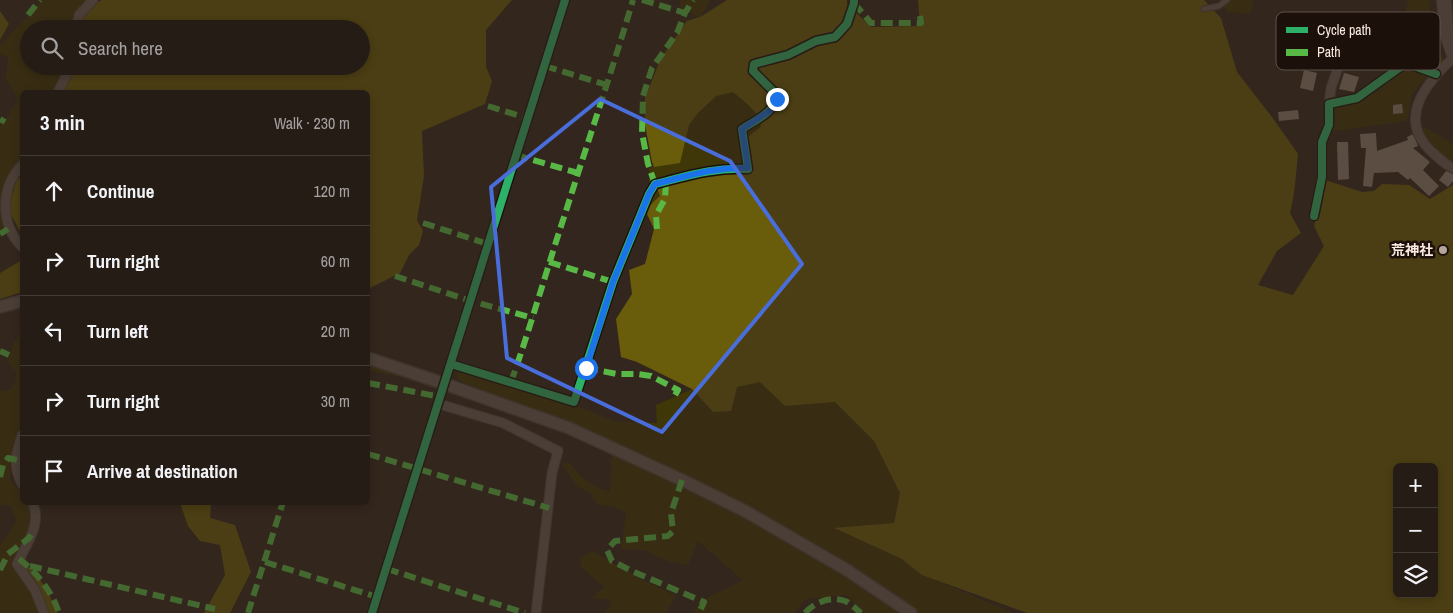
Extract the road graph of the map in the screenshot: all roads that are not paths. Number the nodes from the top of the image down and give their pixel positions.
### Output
1 (93, 0) edge
2 (565, 0) edge
3 (854, 0) edge
4 (1227, 0) edge
5 (1447, 7) edge
6 (1204, 9) dead end
7 (78, 20) edge
8 (1453, 52) edge
9 (1453, 58) edge
10 (1336, 70) edge
11 (1396, 70) edge
12 (1425, 70) edge
13 (1436, 74) junction
14 (66, 75) edge
15 (59, 90) edge
16 (1329, 104) junction
17 (20, 168) edge
18 (1453, 168) edge
19 (1314, 216) dead end
20 (20, 245) edge
21 (20, 302) edge
22 (0, 307) edge
23 (370, 359) edge
24 (451, 364) junction
25 (445, 384) junction
26 (439, 404) junction
27 (20, 441) edge
28 (20, 480) edge
29 (34, 505) edge
30 (44, 613) edge
31 (372, 613) edge
32 (536, 613) edge
33 (911, 613) edge

1 - 7 street
2 - 24 street
3 - 24 street
4 - 6 lane
5 - 8 main road
9 - 13 street
10 - 16 street
11 - 16 street
12 - 13 street
13 - 18 street
14 - 15 street
16 - 19 street
17 - 20 street
21 - 22 street
23 - 25 street
24 - 25 street
25 - 26 street
25 - 33 street
26 - 31 street
26 - 32 street
27 - 28 street
29 - 30 street

